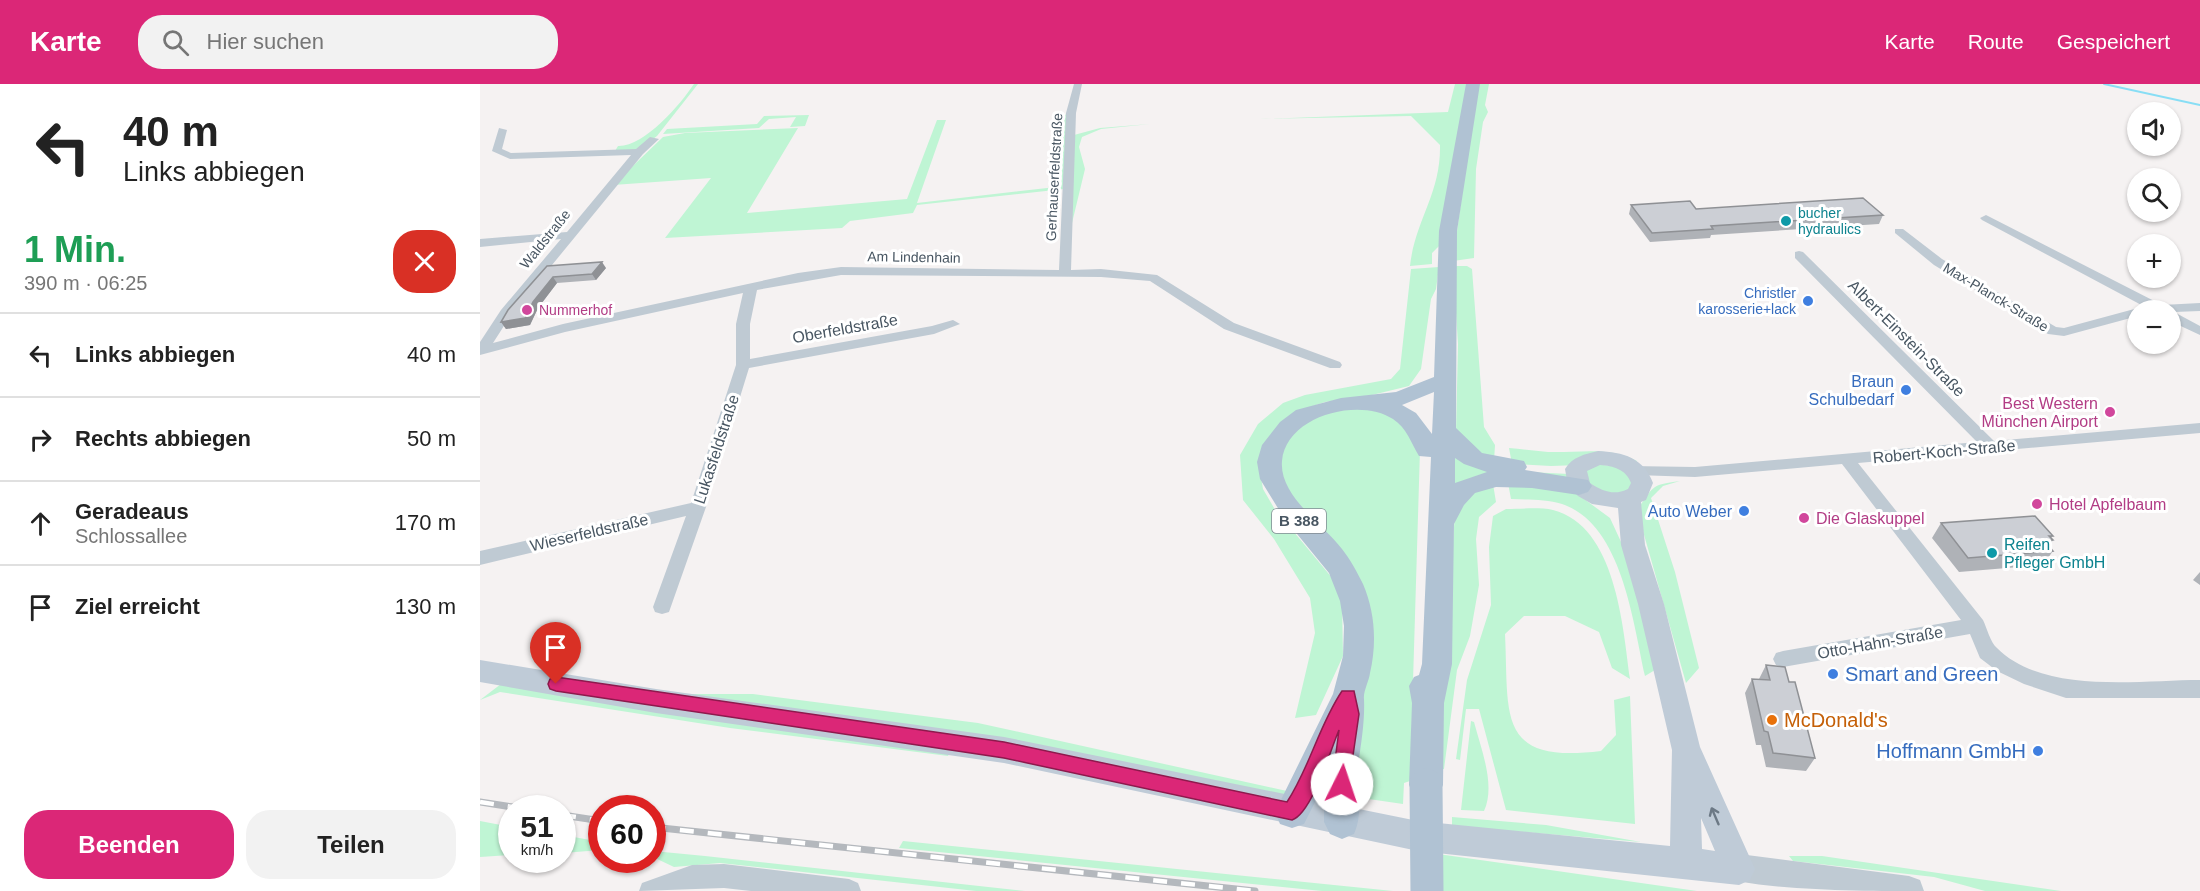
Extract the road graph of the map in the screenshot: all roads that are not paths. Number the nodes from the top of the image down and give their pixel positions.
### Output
1 (1078, 84) edge
2 (1473, 84) edge
3 (502, 130) dead end
4 (654, 139) dead end
5 (639, 152) junction
6 (1986, 218) dead end
7 (1899, 231) dead end
8 (568, 235) junction
9 (480, 243) edge
10 (1800, 255) dead end
11 (1065, 273) junction
12 (1446, 274) junction
13 (751, 287) junction
14 (2141, 300) edge
15 (2200, 307) edge
16 (2181, 310) edge
17 (2127, 315) edge
18 (2181, 321) edge
19 (952, 324) dead end
20 (2200, 331) edge
21 (481, 350) edge
22 (743, 365) junction
23 (1335, 365) dead end
24 (1433, 383) junction
25 (1370, 402) junction
26 (2200, 428) edge
27 (1435, 439) junction
28 (1990, 446) junction
29 (1846, 459) junction
30 (1577, 478) junction
31 (1636, 484) junction
32 (1604, 500) junction
33 (698, 507) junction
34 (1441, 527) junction
35 (1633, 545) junction
36 (480, 558) edge
37 (662, 607) dead end
38 (1976, 625) junction
39 (1783, 659) dead end
40 (480, 671) edge
41 (2200, 689) edge
42 (1348, 696) junction
43 (1428, 703) junction
44 (1685, 747) junction
45 (1292, 812) junction
46 (1342, 822) junction
47 (1686, 864) junction
48 (1739, 869) junction
49 (651, 891) edge
50 (849, 891) edge
51 (1427, 891) edge
52 (1909, 891) edge

1 - 11 street, Gerhauserfeldstraße
2 - 12 main road, B 388
3 - 5 street
4 - 5 street, Waldstraße
5 - 8 street, Waldstraße
6 - 14 street
7 - 17 street, Max-Planck-Straße
8 - 9 street
8 - 21 street, Waldstraße
10 - 28 street, Albert-Einstein-Straße
11 - 13 street, Am Lindenhain
11 - 23 street, Am Lindenhain
12 - 24 main road, B 388
12 - 27 main road, B 388
13 - 21 street, Am Lindenhain
13 - 22 street, Lukasfeldstraße
15 - 16 street
18 - 20 street
19 - 22 street, Oberfeldstraße
22 - 33 street, Lukasfeldstraße
24 - 25 main road, B 388
24 - 27 main road, B 388
25 - 27 main road, B 388
25 - 42 main road, B 388
26 - 28 street, Robert-Koch-Straße
27 - 30 main road, B 388
27 - 34 main road, B 388
27 - 43 main road, B 388
28 - 29 street, Robert-Koch-Straße
29 - 31 street, Robert-Koch-Straße
29 - 38 street
30 - 31 main road
30 - 32 main road
30 - 34 main road, B 388
31 - 32 main road
31 - 35 main road
32 - 35 main road
33 - 36 street, Wieserfeldstraße
33 - 37 street, Lukasfeldstraße
34 - 43 main road, B 388
35 - 44 main road
38 - 39 street, Otto-Hahn-Straße
38 - 41 street
40 - 45 main road
42 - 45 main road, B 388
42 - 46 main road, B 388
43 - 51 main road, B 388, bridge
44 - 47 main road
48 -> 44 main road
45 - 46 main road
46 - 47 main road
47 - 48 main road
48 - 52 street
49 - 50 street

